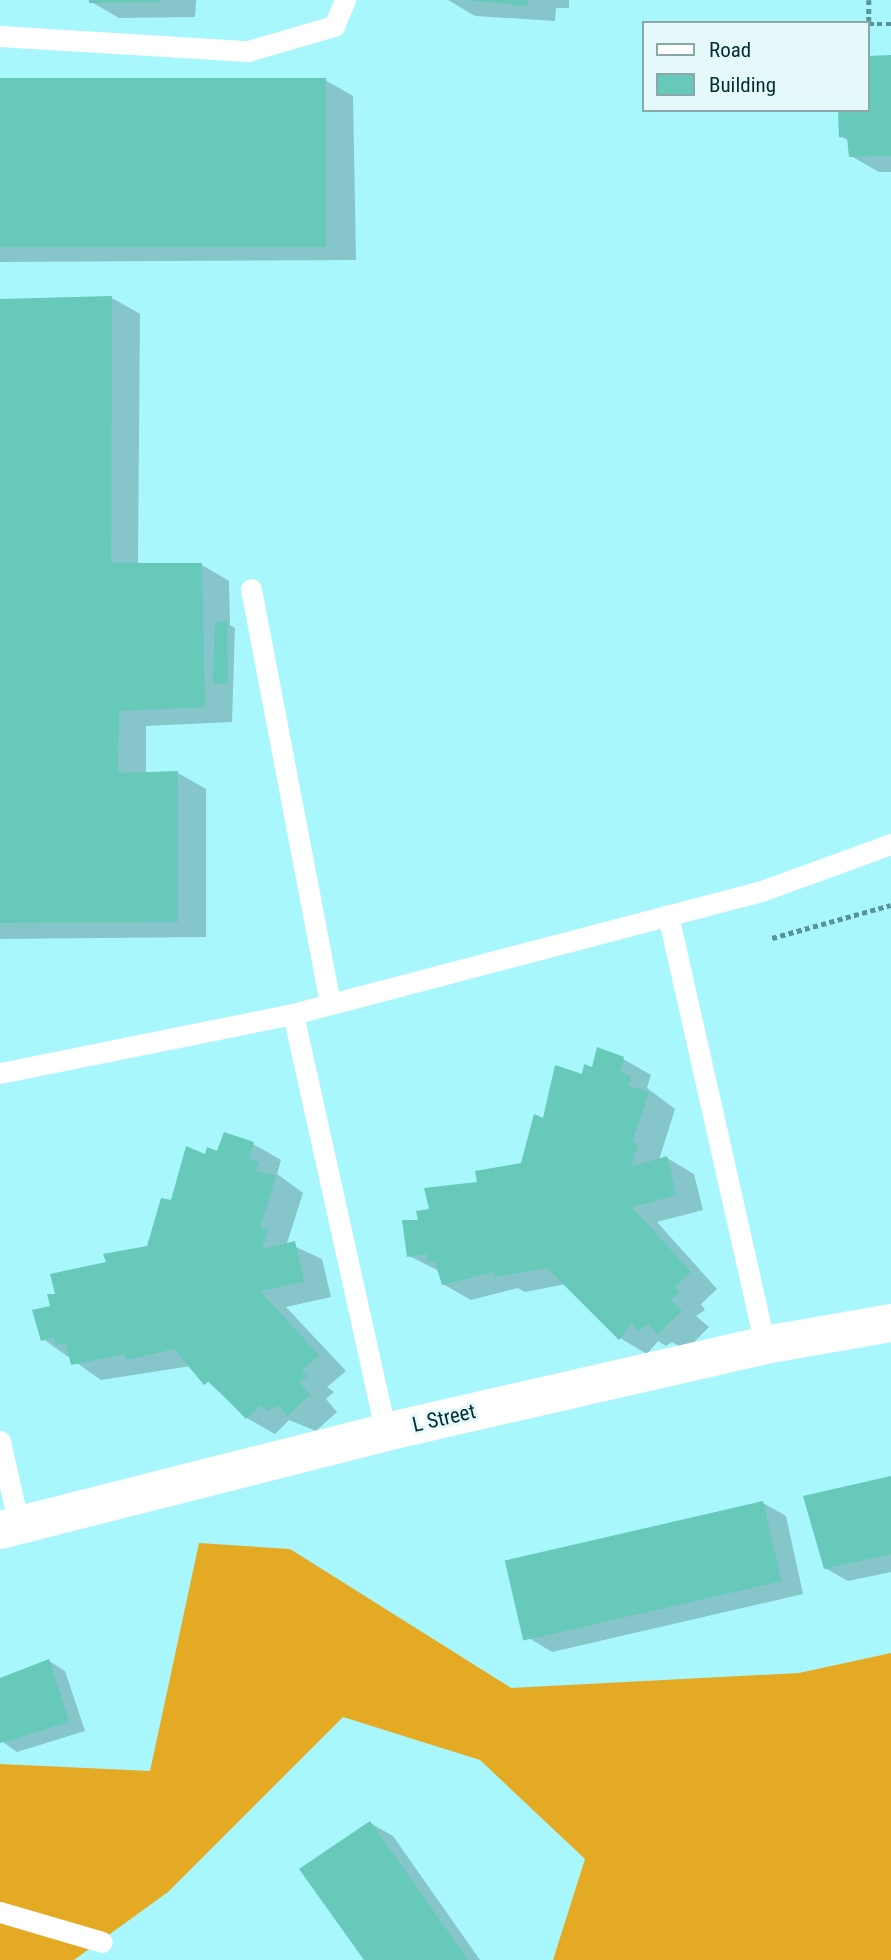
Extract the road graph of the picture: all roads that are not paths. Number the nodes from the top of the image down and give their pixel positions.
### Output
1 (345, 0) edge
2 (0, 36) edge
3 (251, 589) dead end
4 (891, 845) edge
5 (668, 915) junction
6 (330, 1004) junction
7 (293, 1014) junction
8 (0, 1073) edge
9 (891, 1323) edge
10 (765, 1345) junction
11 (386, 1432) junction
12 (0, 1441) edge
13 (9, 1528) edge
14 (0, 1912) edge
15 (102, 1942) dead end

1 - 2 lane
3 - 6 lane
4 - 5 lane
5 - 6 lane
5 - 10 lane
6 - 7 lane
7 - 8 lane
7 - 11 lane
9 - 10 street, L Street
10 - 11 street, L Street
11 - 13 street, L Street
12 - 13 lane
14 - 15 lane

